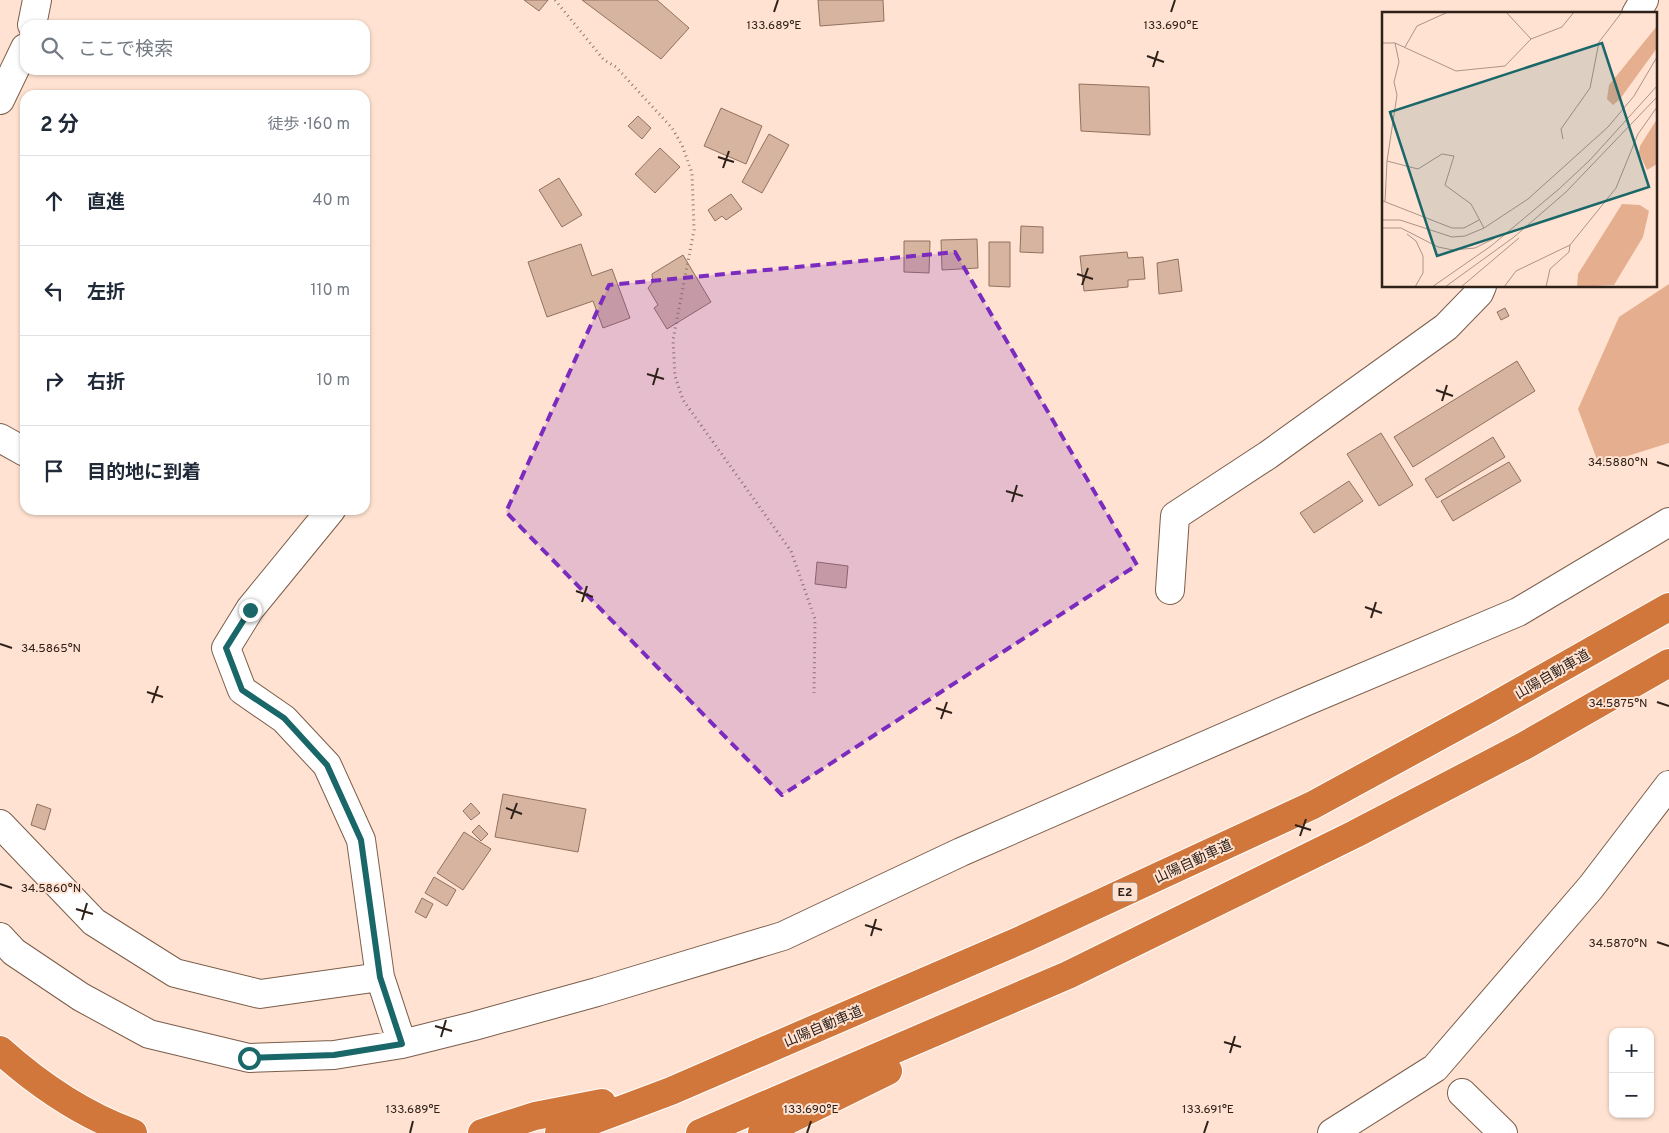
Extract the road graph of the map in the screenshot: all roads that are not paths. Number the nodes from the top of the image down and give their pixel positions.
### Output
1 (37, 0) edge
2 (1644, 0) edge
3 (1637, 12) edge
4 (33, 20) edge
5 (20, 58) edge
6 (0, 100) edge
7 (1481, 288) edge
8 (0, 438) edge
9 (20, 449) edge
10 (327, 515) edge
11 (1669, 522) edge
12 (1170, 590) dead end
13 (1669, 607) edge
14 (1669, 663) edge
15 (1669, 785) edge
16 (0, 824) edge
17 (0, 938) edge
18 (1068, 975) junction
19 (380, 977) junction
20 (402, 1044) junction
21 (0, 1050) edge
22 (672, 1091) junction
23 (1462, 1093) dead end
24 (133, 1133) edge
25 (482, 1133) edge
26 (559, 1133) edge
27 (700, 1133) edge
28 (762, 1133) edge
29 (1332, 1133) edge
30 (1504, 1133) edge

1 - 4 street
2 - 3 street
5 - 6 street
7 - 12 street
8 - 9 street
10 - 19 street
11 - 20 street
13 - 22 highway, 山陽自動車道 / E2
14 - 18 highway
15 - 29 street
16 - 19 street
17 - 20 street
18 - 27 highway
18 - 28 highway
19 - 20 street
21 - 24 highway
22 - 25 highway
22 - 26 highway, 山陽自動車道 / E2
23 - 30 street

